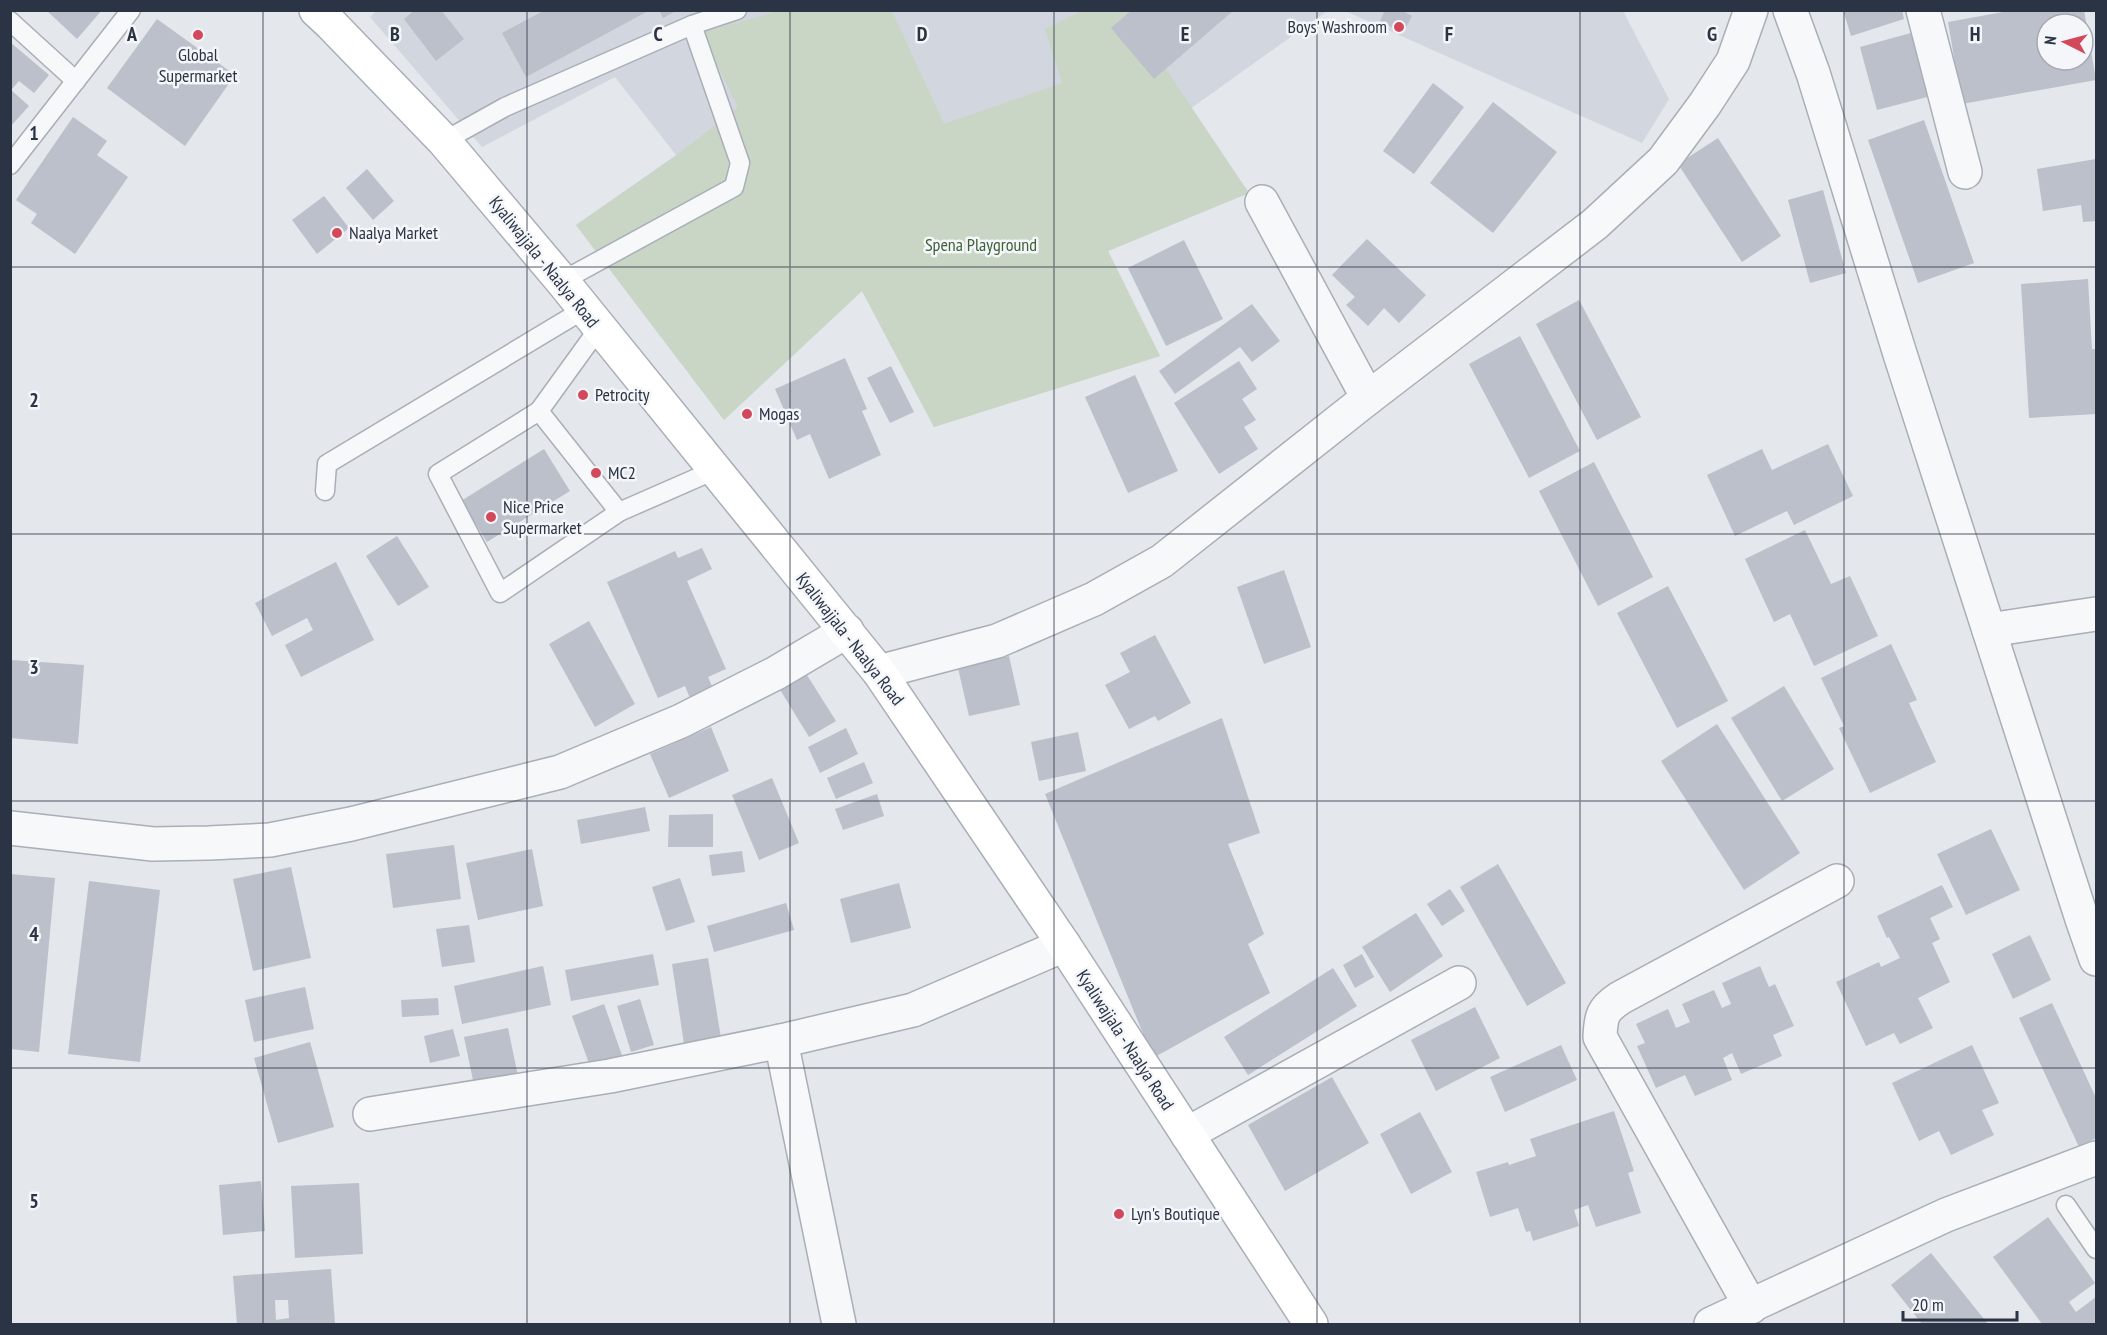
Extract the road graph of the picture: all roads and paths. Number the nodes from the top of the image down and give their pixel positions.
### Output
1 (130, 10) edge
2 (737, 10) edge
3 (1751, 10) edge
4 (1790, 10) edge
5 (1923, 10) edge
6 (331, 15) edge
7 (10, 21) edge
8 (692, 25) junction
9 (76, 81) junction
10 (444, 141) junction
11 (10, 165) edge
12 (1965, 172) dead end
13 (1262, 202) dead end
14 (562, 281) junction
15 (591, 319) junction
16 (1368, 398) junction
17 (539, 411) junction
18 (715, 470) junction
19 (325, 491) dead end
20 (619, 512) junction
21 (2097, 614) edge
22 (847, 630) junction
23 (1989, 630) junction
24 (879, 672) junction
25 (10, 828) edge
26 (1837, 881) dead end
27 (1064, 945) junction
28 (2097, 959) edge
29 (1460, 983) dead end
30 (781, 1041) junction
31 (370, 1114) dead end
32 (1186, 1134) junction
33 (2097, 1158) edge
34 (2066, 1205) dead end
35 (2097, 1249) edge
36 (1751, 1307) junction
37 (839, 1324) edge
38 (1311, 1324) edge
39 (1711, 1324) edge

1 - 9 lane
2 - 8 lane
3 - 16 street
4 - 23 street
5 - 12 street
6 - 10 main road, Kyaliwajjala - Naalya Road
7 - 9 lane
8 - 10 lane
8 - 14 lane
9 - 11 lane
10 - 14 main road, Kyaliwajjala - Naalya Road
13 - 16 street
14 - 15 main road, Kyaliwajjala - Naalya Road
15 - 17 lane
15 - 18 main road, Kyaliwajjala - Naalya Road
15 - 19 lane
16 - 24 street
17 - 20 lane
17 - 20 lane
18 - 20 lane
18 - 22 main road, Kyaliwajjala - Naalya Road
21 - 23 street
22 - 24 main road, Kyaliwajjala - Naalya Road
22 - 25 street
23 - 28 street
24 - 27 main road, Kyaliwajjala - Naalya Road
26 - 36 street
27 - 30 street
27 - 32 main road, Kyaliwajjala - Naalya Road
29 - 32 street
30 - 31 street
30 - 37 street
32 - 38 main road, Kyaliwajjala - Naalya Road
33 - 36 street
34 - 35 lane
36 - 39 street

